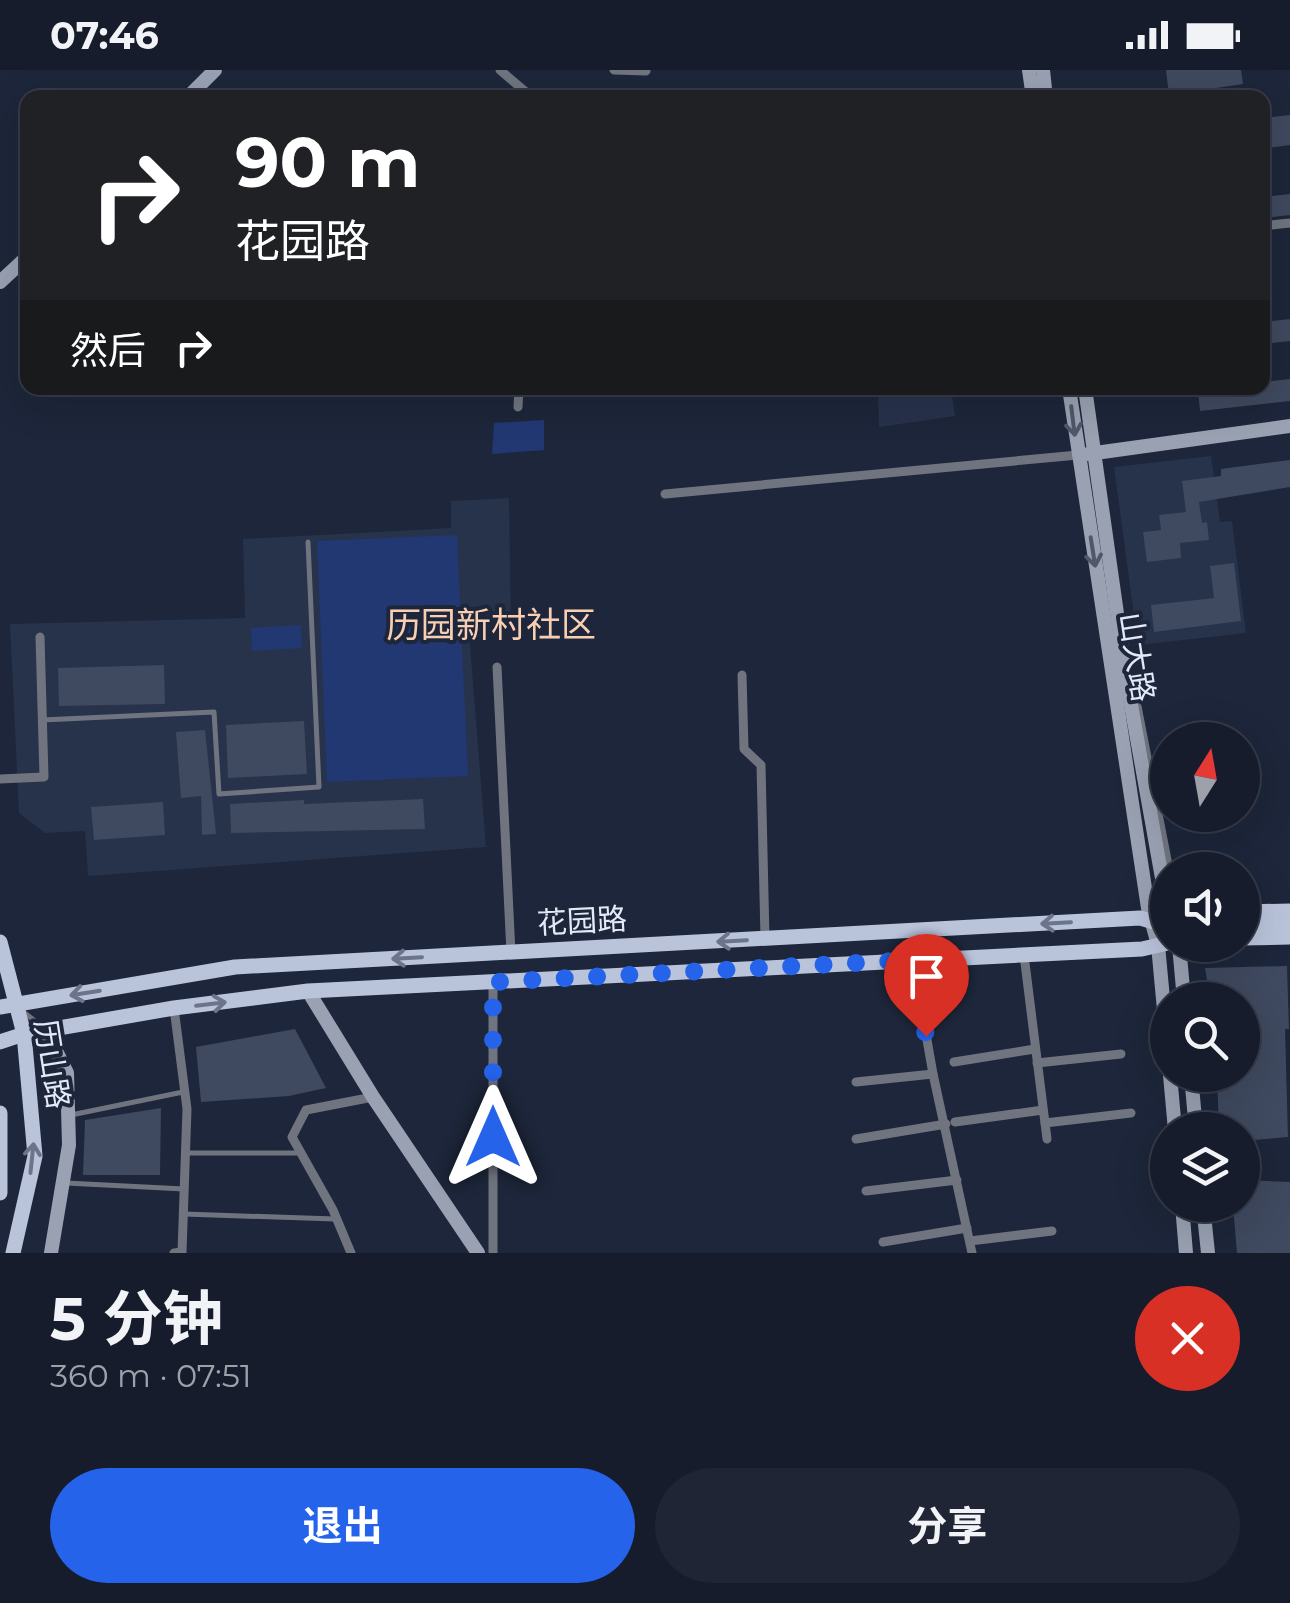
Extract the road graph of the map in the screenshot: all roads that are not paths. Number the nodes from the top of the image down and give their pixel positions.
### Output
1 (215, 70) edge
2 (500, 70) edge
3 (614, 70) edge
4 (646, 71) edge
5 (195, 90) edge
6 (523, 90) edge
7 (20, 263) edge
8 (0, 282) edge
9 (518, 395) edge
10 (1071, 395) edge
11 (1085, 395) edge
12 (518, 407) dead end
13 (1290, 426) edge
14 (1086, 454) junction
15 (665, 494) dead end
16 (308, 542) dead end
17 (40, 638) dead end
18 (496, 667) dead end
19 (742, 675) dead end
20 (1126, 676) junction
21 (42, 720) junction
22 (0, 779) edge
23 (1158, 852) edge
24 (1166, 852) edge
25 (1150, 860) edge
26 (1290, 911) edge
27 (1260, 912) edge
28 (1150, 920) edge
29 (1260, 926) edge
30 (1290, 926) edge
31 (1290, 937) edge
32 (1260, 938) edge
33 (765, 939) junction
34 (0, 942) edge
35 (1150, 945) edge
36 (510, 952) junction
37 (1024, 954) junction
38 (912, 960) junction
39 (493, 982) junction
40 (308, 991) junction
41 (7, 1005) edge
42 (174, 1008) junction
43 (46, 1030) junction
44 (24, 1034) junction
45 (0, 1042) edge
46 (1035, 1049) junction
47 (1120, 1054) dead end
48 (954, 1062) dead end
49 (1037, 1063) junction
50 (933, 1074) junction
51 (856, 1082) dead end
52 (184, 1092) junction
53 (372, 1098) junction
54 (1043, 1110) junction
55 (0, 1113) edge
56 (1131, 1113) dead end
57 (68, 1116) junction
58 (950, 1123) junction
59 (1045, 1124) junction
60 (856, 1139) dead end
61 (1047, 1139) dead end
62 (300, 1153) junction
63 (186, 1154) junction
64 (957, 1180) junction
65 (63, 1183) junction
66 (184, 1189) junction
67 (0, 1191) edge
68 (866, 1191) dead end
69 (184, 1214) junction
70 (337, 1219) junction
71 (1183, 1222) edge
72 (1205, 1222) edge
73 (967, 1228) junction
74 (1052, 1231) dead end
75 (970, 1241) junction
76 (883, 1242) dead end
77 (184, 1252) edge
78 (13, 1253) edge
79 (51, 1253) edge
80 (174, 1253) edge
81 (351, 1253) edge
82 (478, 1253) edge
83 (493, 1253) edge
84 (972, 1253) edge
85 (1186, 1253) edge
86 (1208, 1253) edge

1 - 5 main road
2 - 6 street
3 - 4 street
7 - 8 main road
9 - 12 street
10 -> 14 main road, 山大路
11 - 14 main road, 山大路
13 - 14 main road
14 - 15 street
14 - 20 main road, 山大路
14 -> 25 main road, 山大路
16 - 21 lane
17 - 21 street
18 - 36 street
19 - 33 street
20 - 23 main road, 山大路
20 - 24 street, 山大路
21 - 22 street
26 - 27 main road
28 -> 33 main road, 花园路
29 - 30 main road
31 - 32 main road
33 -> 36 main road, 花园路
34 - 41 main road, 历山路
35 - 37 main road, 花园路
36 -> 41 main road, 花园路
37 - 38 main road, 花园路
37 - 46 street
38 - 39 main road, 花园路
38 - 50 street
39 - 40 main road, 花园路
39 - 83 street
42 -> 40 main road, 花园路
40 - 53 main road
41 - 43 lane
41 - 44 main road, 历山路
42 - 43 main road, 花园路
42 - 52 street
43 - 44 main road, 花园路
43 - 57 main road
44 - 45 main road, 花园路
78 -> 44 main road, 历山路
46 - 48 street
46 - 49 street
47 - 49 street
49 - 54 street
50 - 51 street
50 - 58 street
52 - 57 lane
52 - 63 street
53 - 62 street
53 - 82 main road
54 - 58 street
54 - 59 street
55 - 67 main road, 历山路
56 - 59 street
57 - 65 main road
58 - 60 street
58 - 64 street
59 - 61 street
62 - 63 lane
62 - 70 street
63 - 66 street
64 - 68 street
64 - 73 street
65 - 66 lane
65 - 79 main road
66 - 69 street
69 - 70 lane
69 - 77 street
70 - 81 street
71 - 85 main road
72 - 86 main road
73 - 75 street
73 - 76 street
74 - 75 street
75 - 84 street
77 - 80 street

